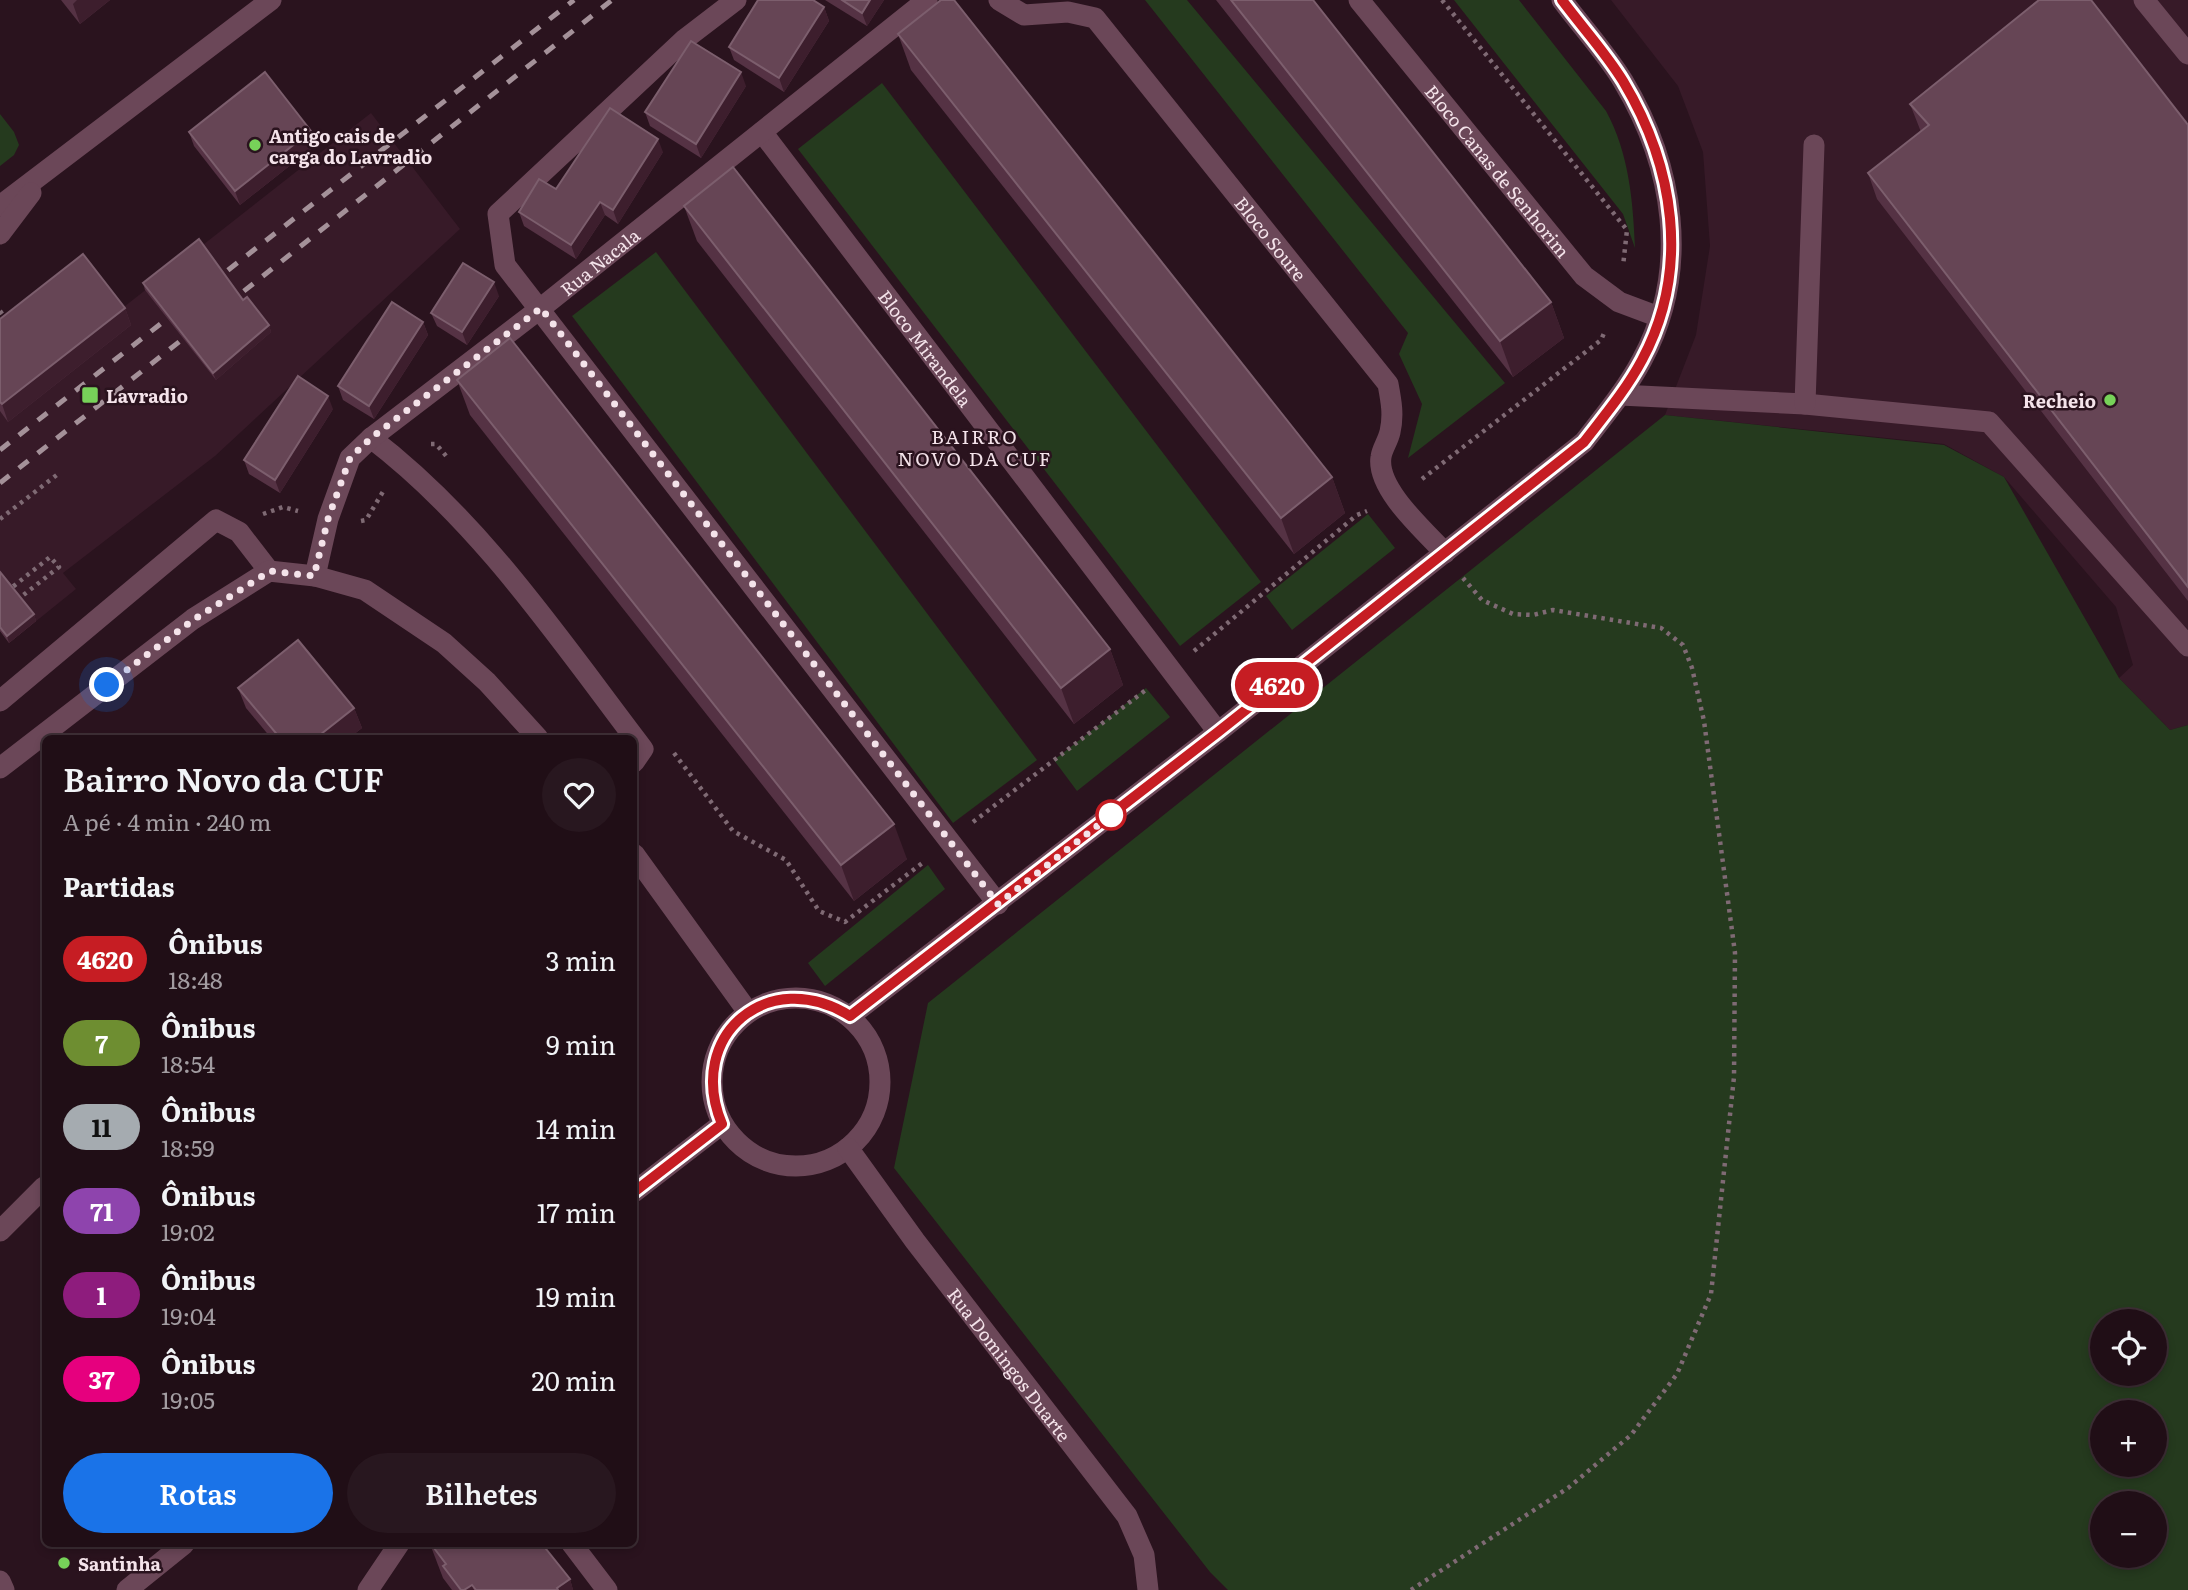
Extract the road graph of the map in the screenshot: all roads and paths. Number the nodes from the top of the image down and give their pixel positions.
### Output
1 (271, 0) edge
2 (736, 0) edge
3 (927, 0) edge
4 (999, 0) edge
5 (1359, 0) edge
6 (1562, 0) edge
7 (2144, 0) edge
8 (2188, 54) edge
9 (762, 132) junction
10 (1814, 145) dead end
11 (72, 152) junction
12 (0, 206) edge
13 (0, 234) edge
14 (541, 308) junction
15 (0, 311) edge
16 (1659, 317) junction
17 (10, 324) edge
18 (1620, 395) junction
19 (1805, 404) junction
20 (371, 438) junction
21 (404, 463) junction
22 (454, 466) dead end
23 (58, 474) dead end
24 (1396, 499) junction
25 (0, 519) edge
26 (328, 519) junction
27 (239, 532) junction
28 (1445, 553) junction
29 (270, 571) junction
30 (314, 576) junction
31 (0, 597) edge
32 (9, 606) edge
33 (2188, 646) edge
34 (1171, 670) junction
35 (0, 701) edge
36 (1218, 732) junction
37 (43, 735) edge
38 (535, 735) edge
39 (632, 735) edge
40 (42, 736) edge
41 (637, 741) edge
42 (667, 745) dead end
43 (637, 758) edge
44 (0, 768) edge
45 (949, 840) junction
46 (637, 858) edge
47 (998, 904) junction
48 (748, 1012) junction
49 (850, 1016) junction
50 (722, 1124) junction
51 (848, 1148) junction
52 (42, 1188) edge
53 (637, 1190) edge
54 (0, 1231) edge
55 (180, 1547) edge
56 (397, 1547) edge
57 (574, 1547) edge
58 (0, 1581) edge
59 (4, 1590) edge
60 (127, 1590) edge
61 (368, 1590) edge
62 (607, 1590) edge
63 (1148, 1590) edge
64 (1411, 1590) edge

1 - 11 street
2 - 14 street
3 - 9 street, Rua Nacala
4 - 24 street, Bloco Soure
5 - 16 street, Bloco Canas de Senhorim
6 - 16 street
7 - 8 street
9 - 14 street, Rua Nacala
9 - 34 street, Bloco Mirandela
10 - 19 street
11 - 12 street
11 - 13 street
14 - 20 street, Rua Nacala
14 - 45 street
15 - 17 path
16 - 18 street
18 - 19 street
18 - 28 street
19 - 33 street
20 - 21 street
20 - 26 street, Rua Nacala
21 - 22 path
21 - 26 path
21 - 39 street
23 - 25 path
24 - 28 street, Bloco Soure
24 - 34 path
26 - 27 path
26 - 30 street, Rua Nacala
27 - 29 street
27 - 35 street
28 - 36 street
28 - 64 path
29 - 30 street
29 - 37 street
30 - 38 street
31 - 32 path
34 - 36 street, Bloco Mirandela
34 - 45 path
36 - 47 street
40 - 44 street
41 - 43 street
42 - 45 path
45 - 47 street
46 - 48 street
47 - 49 street
48 - 49 street
48 - 50 street
49 - 51 street
50 - 51 street
50 - 53 street
51 - 63 street, Rua Domingos Duarte
52 - 54 street
55 - 60 street
56 - 61 street
57 - 62 street
58 - 59 street

